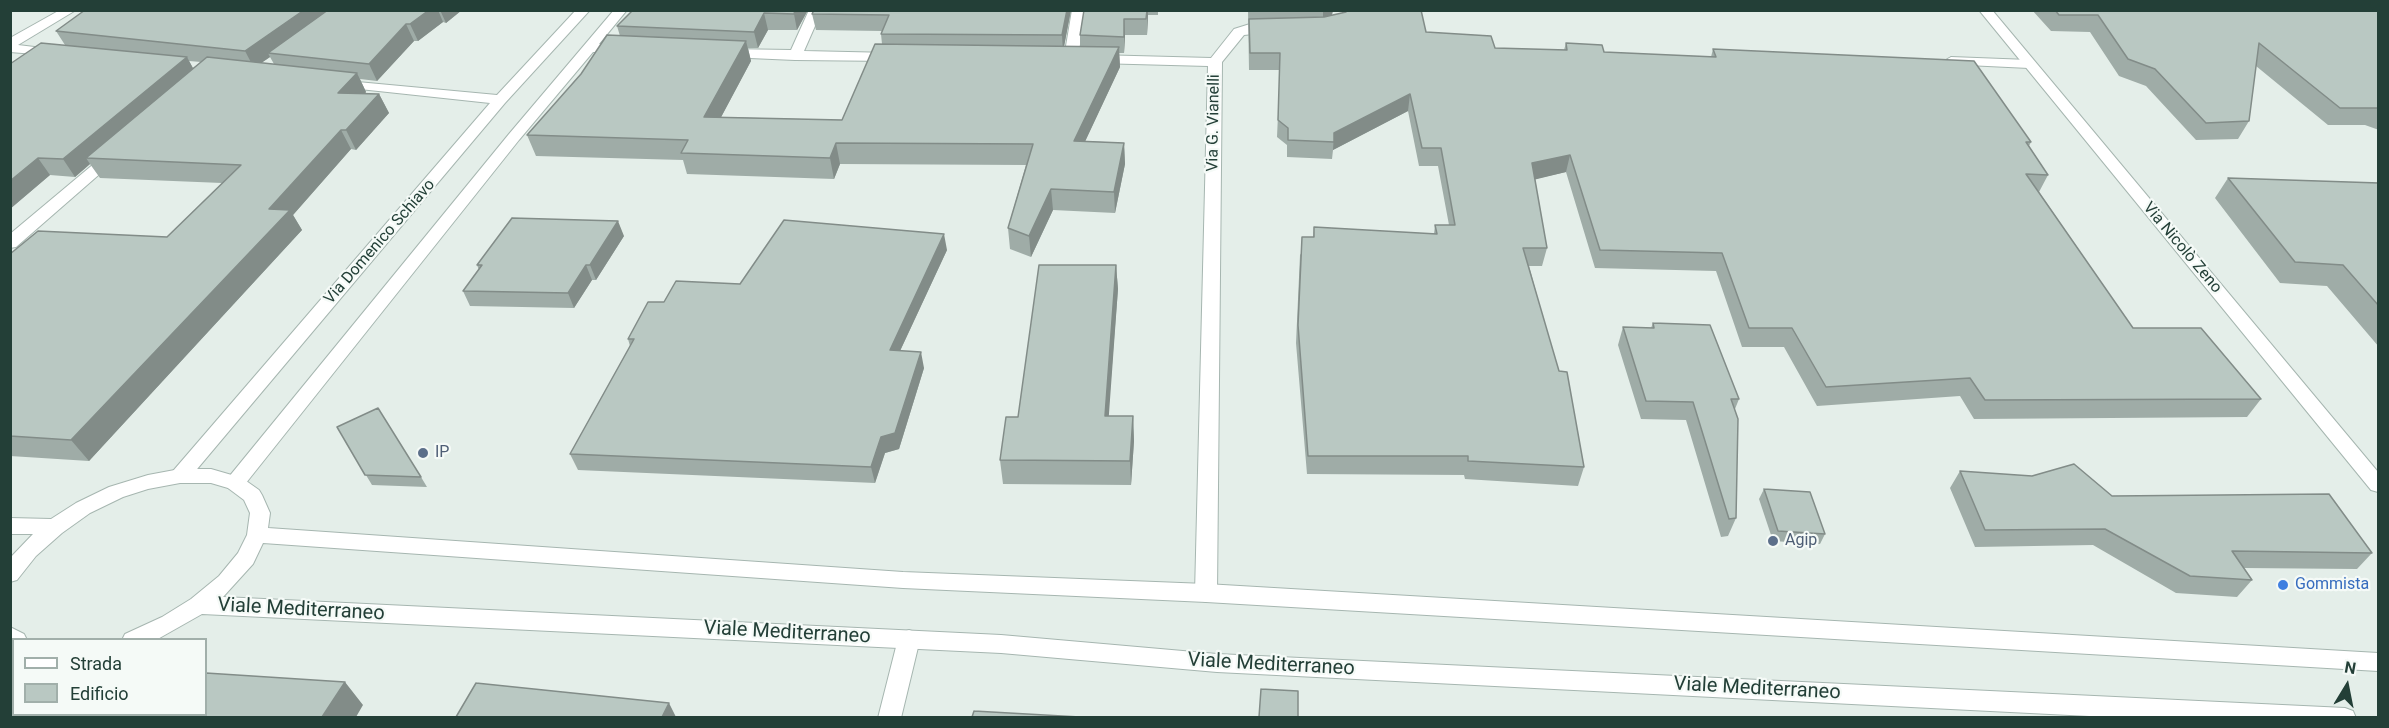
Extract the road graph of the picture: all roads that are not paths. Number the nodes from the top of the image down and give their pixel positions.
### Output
1 (70, 10) edge
2 (584, 10) edge
3 (621, 10) edge
4 (816, 10) edge
5 (1079, 10) edge
6 (1986, 10) edge
7 (1281, 27) edge
8 (10, 46) edge
9 (590, 48) junction
10 (635, 50) edge
11 (43, 52) junction
12 (715, 53) edge
13 (66, 54) edge
14 (795, 56) junction
15 (910, 57) edge
16 (1938, 60) edge
17 (1215, 63) junction
18 (2030, 64) junction
19 (19, 66) edge
20 (326, 82) edge
21 (500, 100) junction
22 (125, 145) edge
23 (10, 243) edge
24 (180, 476) junction
25 (235, 483) junction
26 (2379, 485) edge
27 (10, 526) edge
28 (55, 527) junction
29 (257, 535) junction
30 (10, 574) edge
31 (1206, 593) junction
32 (199, 605) junction
33 (135, 638) edge
34 (909, 639) junction
35 (2379, 662) edge
36 (889, 717) edge
37 (2345, 717) edge

1 - 8 street
2 - 21 street, Via Domenico Schiavo
3 - 9 street
4 - 14 street
5 - 17 street, Via G. Vianelli
6 - 18 street, Via Nicolò Zeno
7 - 17 street
8 - 11 street
9 - 10 street
9 - 25 street
11 - 13 street
11 - 19 street
12 - 14 street
14 - 15 street
16 - 18 street
17 - 31 street, Via G. Vianelli
18 - 26 street, Via Nicolò Zeno
20 - 21 street
21 - 24 street, Via Domenico Schiavo
22 - 23 street
24 - 25 street
24 - 28 street
25 - 29 street
27 - 28 street
28 - 30 street
29 - 31 street
29 - 32 street
31 - 35 street
32 - 33 street
32 - 34 street, Viale Mediterraneo
34 - 36 street
34 - 37 street, Viale Mediterraneo

